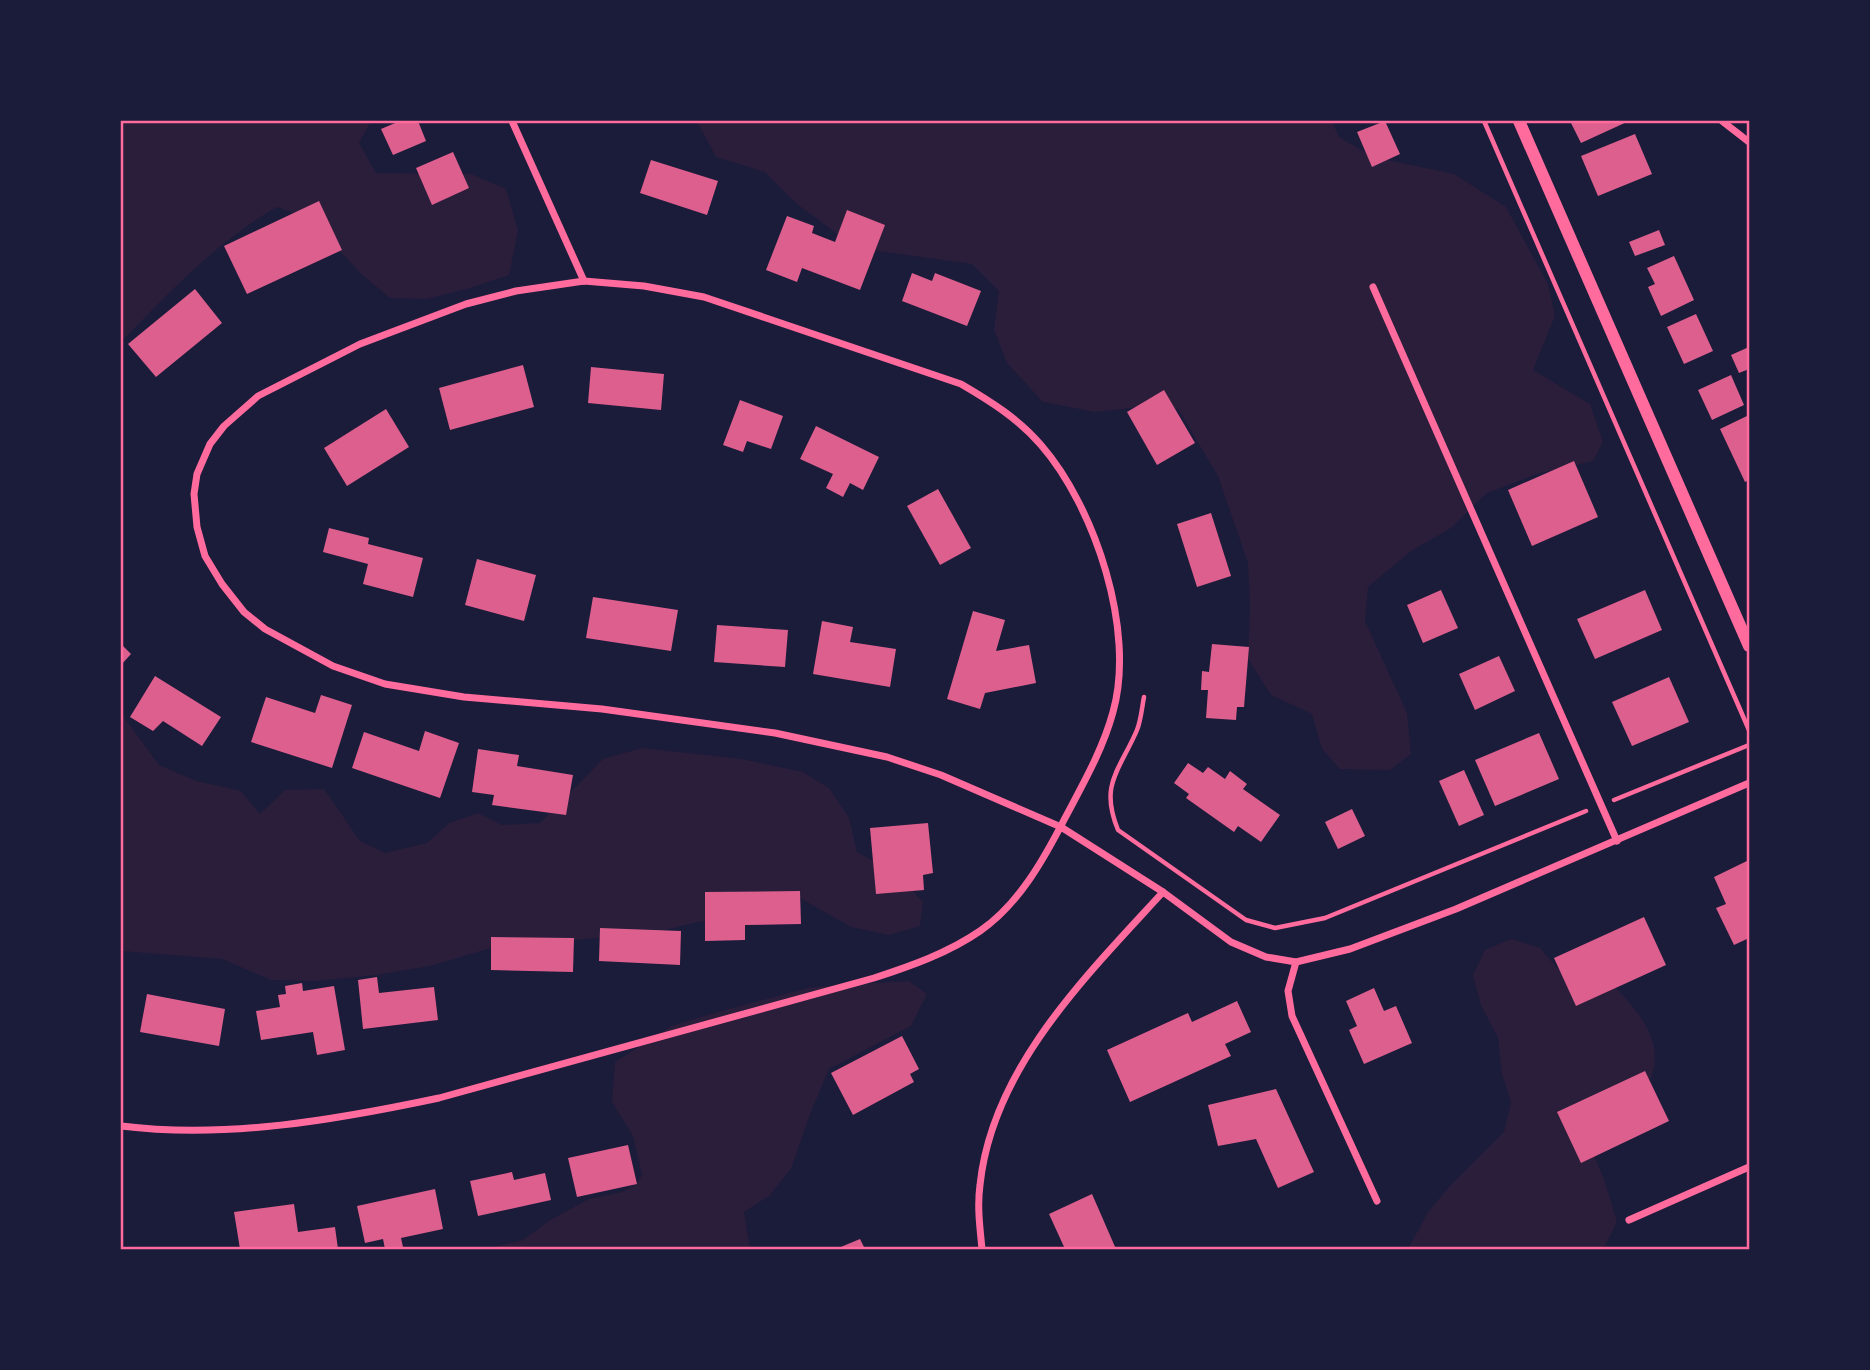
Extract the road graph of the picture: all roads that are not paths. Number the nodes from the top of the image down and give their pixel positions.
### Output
1 (512, 121) edge
2 (1519, 121) edge
3 (1722, 121) edge
4 (1749, 142) edge
5 (583, 281) junction
6 (1373, 287) dead end
7 (1749, 646) edge
8 (1749, 783) edge
9 (1061, 827) junction
10 (1617, 841) junction
11 (1163, 892) junction
12 (1296, 962) junction
13 (121, 1126) edge
14 (1749, 1167) edge
15 (1377, 1201) dead end
16 (1629, 1220) dead end
17 (982, 1249) edge

1 - 5 street
2 - 7 street
3 - 4 street
5 - 9 street
5 - 9 street
6 - 10 street
8 - 10 street
9 - 11 street
9 - 13 street
10 - 12 street
11 - 12 street
11 - 17 street
12 - 15 street
14 - 16 street

